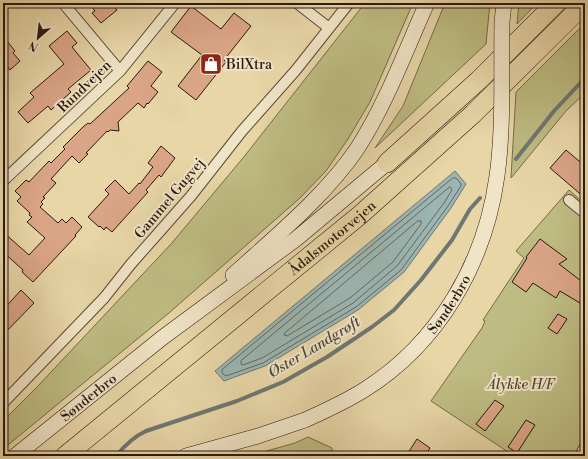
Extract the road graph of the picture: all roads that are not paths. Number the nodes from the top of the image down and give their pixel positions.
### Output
1 (63, 3) edge
2 (175, 3) edge
3 (297, 3) edge
4 (348, 3) edge
5 (427, 3) edge
6 (504, 3) edge
7 (556, 3) edge
8 (585, 3) edge
9 (329, 28) junction
10 (120, 71) junction
11 (387, 163) joint
12 (3, 181) edge
13 (569, 200) dead end
14 (585, 213) edge
15 (162, 338) junction
16 (3, 403) edge
17 (585, 446) edge
18 (15, 456) edge
19 (65, 456) edge
20 (186, 456) edge
21 (580, 456) edge

1 - 10 street
2 - 10 street, Rundvejen
3 - 9 street
4 - 9 street, Gammel Gugvej
5 - 15 street, Sønderbro
6 - 20 street, Sønderbro, bridge
7 - 11 highway
8 - 19 highway, Ådalsmotorvejen
9 - 16 street, Gammel Gugvej
10 - 12 street, Rundvejen
11 - 15 street, Sønderbro
13 - 14 street
15 - 18 street, Sønderbro
17 - 21 street

